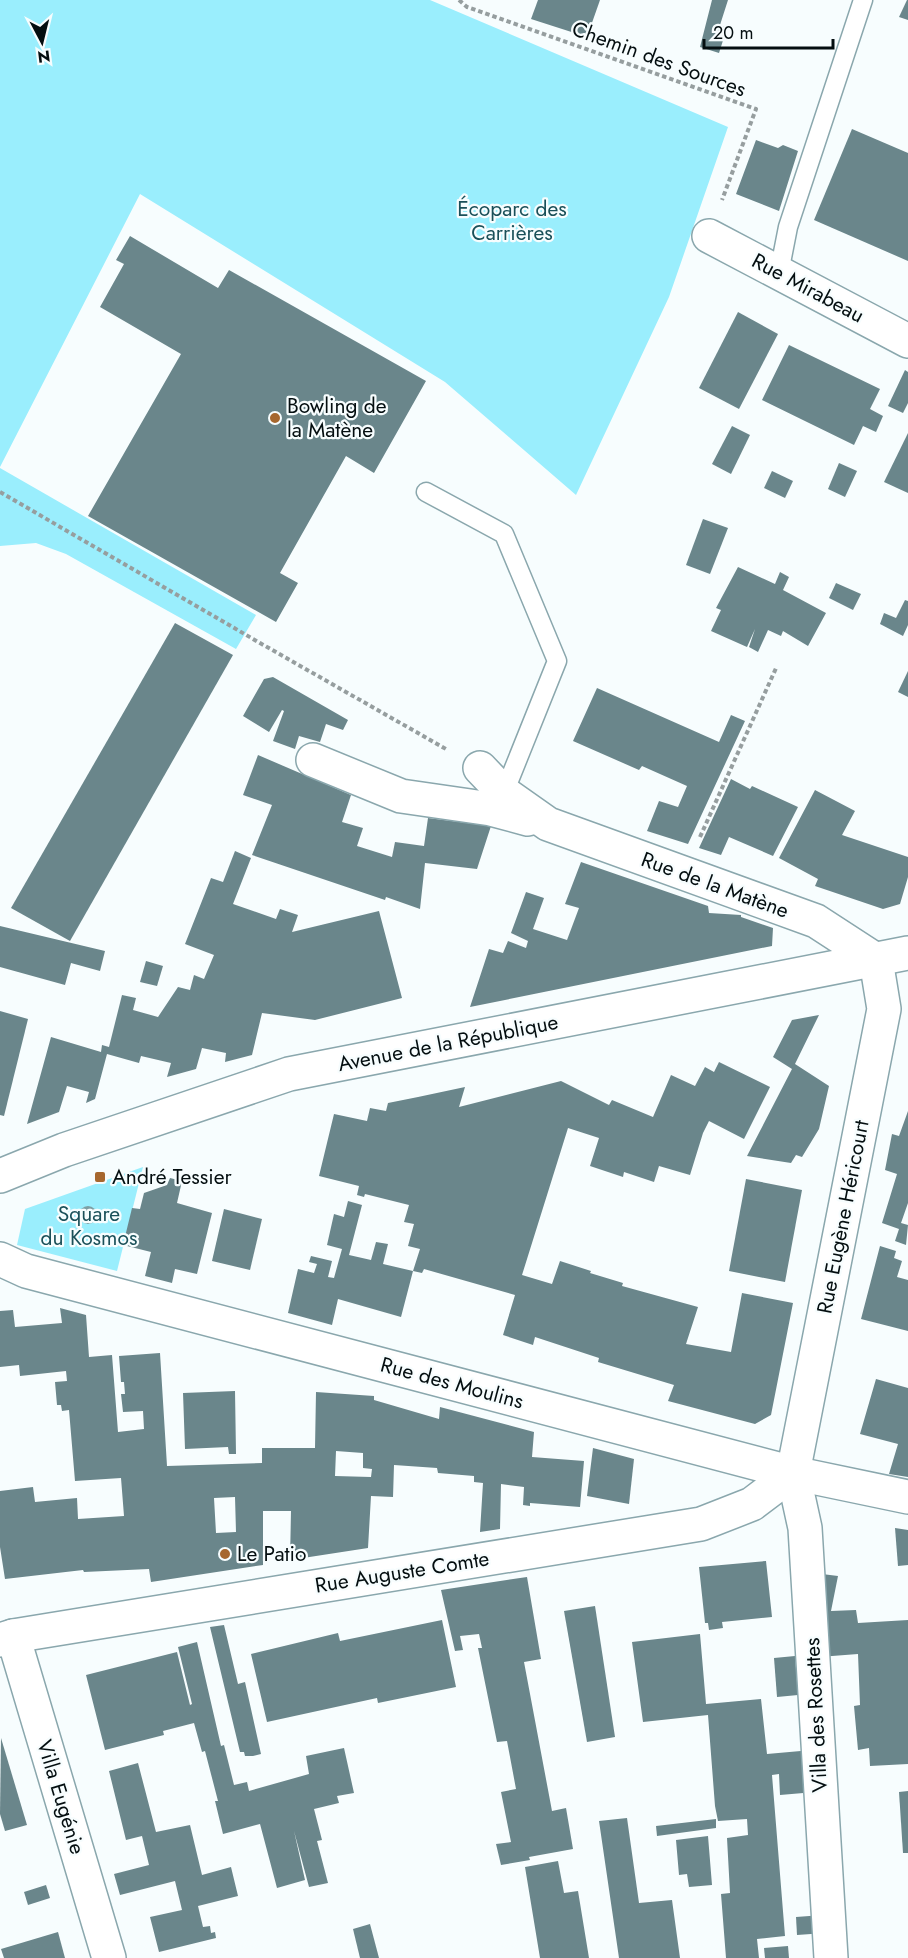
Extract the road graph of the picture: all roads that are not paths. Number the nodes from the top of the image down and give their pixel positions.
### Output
1 (863, 0) edge
2 (709, 236) road end
3 (780, 273) junction
4 (908, 341) edge
5 (426, 492) dead end
6 (313, 760) dead end
7 (480, 768) road end
8 (504, 793) junction
9 (548, 824) junction
10 (908, 953) edge
11 (876, 960) junction
12 (0, 1176) edge
13 (0, 1259) edge
14 (793, 1473) junction
15 (908, 1497) edge
16 (6, 1638) edge
17 (109, 1958) edge
18 (831, 1958) edge

1 - 3 lane
2 - 3 street, Rue Mirabeau
3 - 4 street, Rue Mirabeau
5 - 8 lane
6 - 9 street, Rue de la Matène
7 - 8 street, Rue de la Matène
8 - 9 street, Rue de la Matène
9 - 11 street, Rue de la Matène
10 - 11 street, Avenue de la République
11 - 12 street, Avenue de la République
11 - 14 street, Rue Eugène Héricourt
13 - 14 street, Rue des Moulins
14 - 15 street, Rue des Moulins
14 - 16 street, Rue Auguste Comte
14 - 18 street, Villa des Rosettes
16 - 17 street, Villa Eugénie

